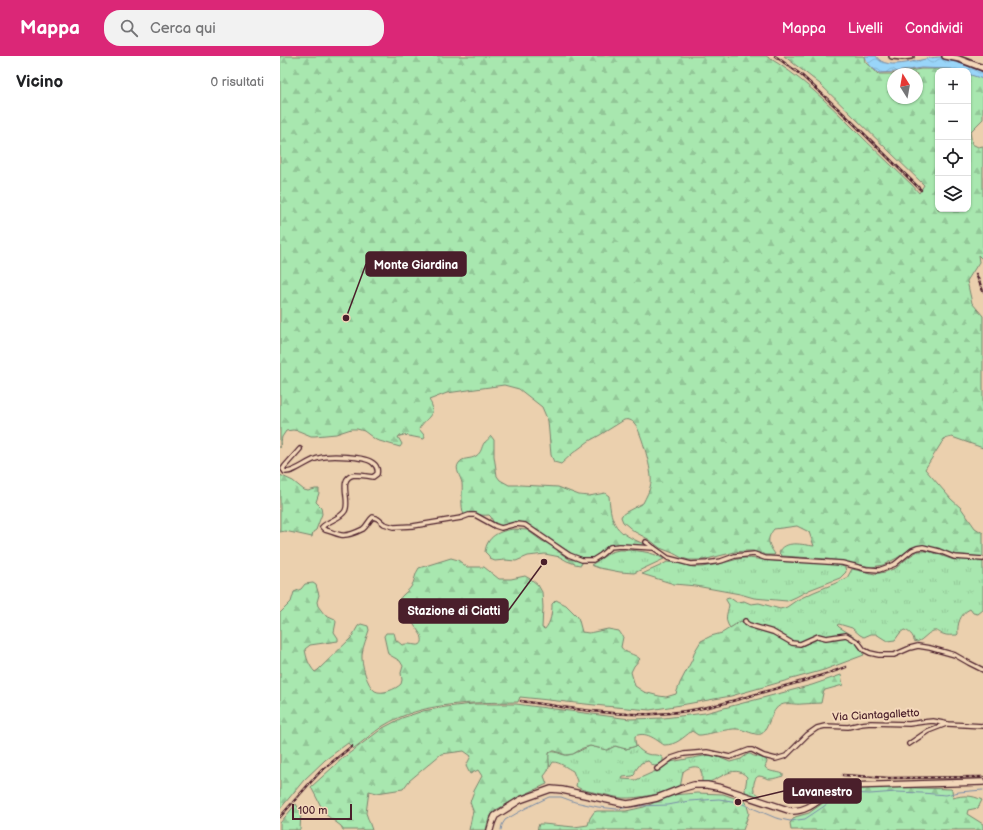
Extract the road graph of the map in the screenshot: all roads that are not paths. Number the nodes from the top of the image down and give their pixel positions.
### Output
1 (892, 56) edge
2 (911, 56) edge
3 (945, 56) edge
4 (983, 68) edge
5 (300, 449) dead end
6 (646, 542) dead end
7 (654, 548) junction
8 (983, 559) edge
9 (745, 621) dead end
10 (983, 670) edge
11 (948, 724) junction
12 (983, 726) edge
13 (909, 744) dead end
14 (657, 769) dead end
15 (983, 782) edge
16 (490, 830) edge

1 - 2 main road
3 - 4 main road
5 - 7 street
6 - 7 street
7 - 8 street
9 - 10 street
11 - 12 street, Via Ciantagalletto
11 - 13 street, Via Ciantagalletto
11 - 14 street, Via Ciantagalletto
15 - 16 main road

